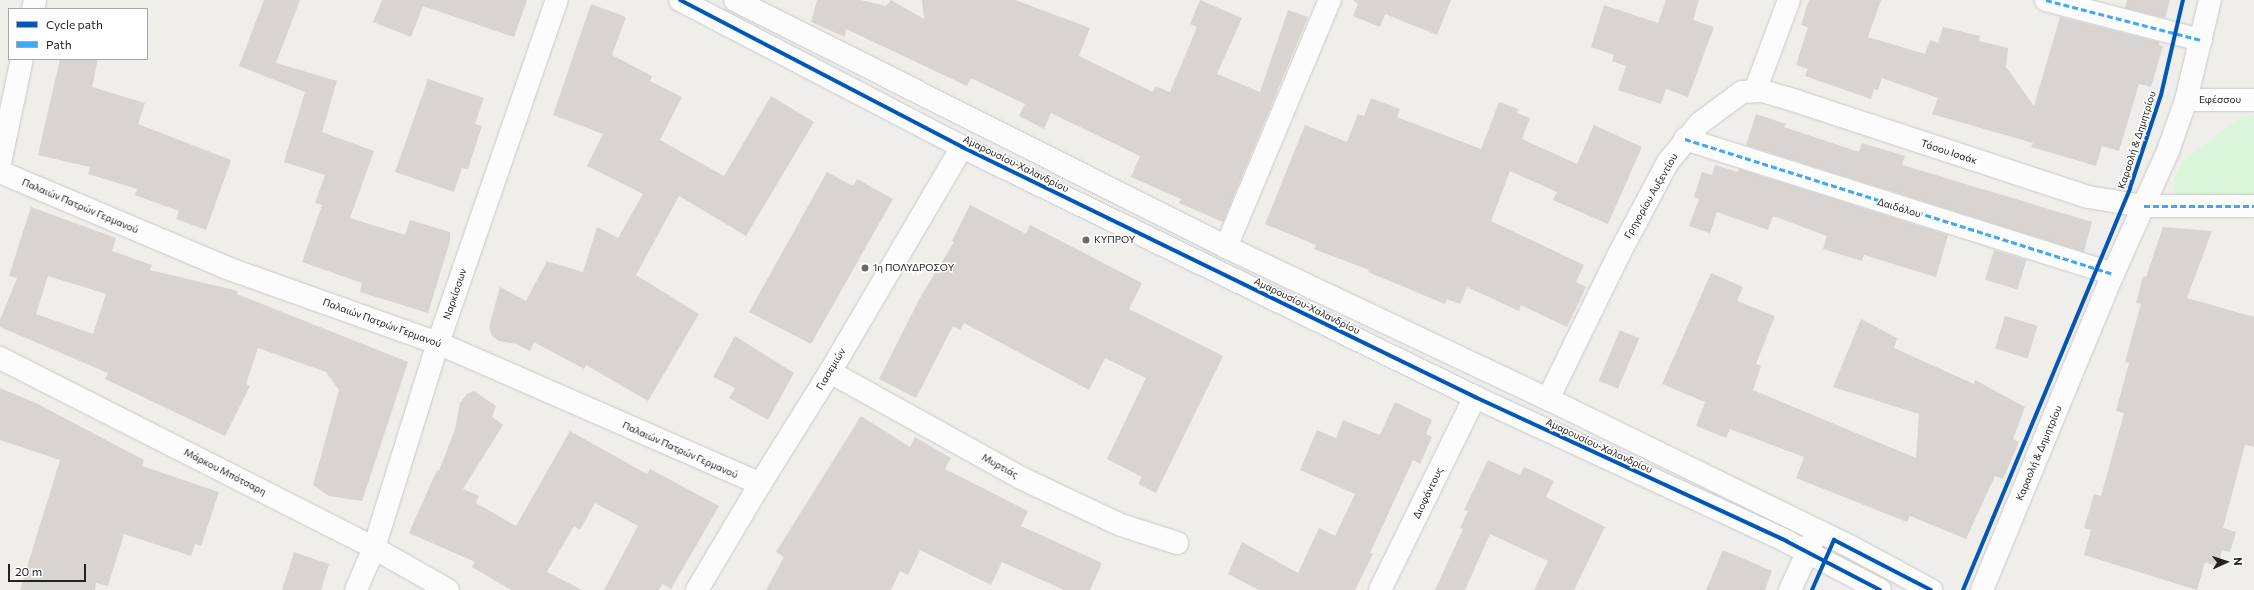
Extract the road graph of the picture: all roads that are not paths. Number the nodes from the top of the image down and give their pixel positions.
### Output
1 (557, 0) edge
2 (680, 0) edge
3 (723, 0) edge
4 (735, 0) edge
5 (1330, 0) edge
6 (1789, 0) edge
7 (2046, 0) edge
8 (2210, 0) edge
9 (732, 28) junction
10 (2201, 40) junction
11 (22, 60) edge
12 (1755, 91) junction
13 (2186, 100) junction
14 (2254, 100) edge
15 (1685, 139) junction
16 (962, 147) junction
17 (0, 163) edge
18 (0, 172) edge
19 (2144, 206) junction
20 (2254, 206) edge
21 (1226, 246) junction
22 (2114, 274) junction
23 (438, 343) junction
24 (0, 358) edge
25 (830, 372) junction
26 (1475, 397) junction
27 (1548, 399) junction
28 (760, 484) junction
29 (1817, 532) junction
30 (1177, 543) dead end
31 (374, 548) junction
32 (1807, 553) junction
33 (356, 590) edge
34 (448, 590) edge
35 (697, 590) edge
36 (1380, 590) edge
37 (1790, 590) edge
38 (1880, 590) edge
39 (1931, 590) edge
40 (1982, 590) edge

1 - 23 street, Ναρκίσσων
2 - 9 street, Αμαρουσίου-Χαλανδρίου
3 - 9 street
4 - 21 street, Αμαρουσίου-Χαλανδρίου
5 - 21 street
6 - 12 street
7 - 10 street
8 - 10 street, Καραολή & Δημητρίου
9 - 16 street, Αμαρουσίου-Χαλανδρίου
10 - 13 street, Καραολή & Δημητρίου
11 - 17 street
12 - 15 street, Γρηγορίου Αυξεντίου
12 - 19 street, Τάσου Ισαάκ
13 - 14 street, Εφέσσου
13 - 19 street, Καραολή & Δημητρίου
15 - 22 street, Δαιδάλου
15 - 27 street, Γρηγορίου Αυξεντίου
16 - 25 street, Γιασεμιών
16 - 26 street, Αμαρουσίου-Χαλανδρίου
18 - 23 street, Παλαιών Πατρών Γερμανού
19 - 20 street, Τάσου Ισαάκ
19 - 22 street, Καραολή & Δημητρίου
21 - 27 street, Αμαρουσίου-Χαλανδρίου
22 - 40 street, Καραολή & Δημητρίου
23 - 28 street, Παλαιών Πατρών Γερμανού
23 - 31 street, Ναρκίσσων
24 - 31 street, Μάρκου Μπότσαρη
25 - 28 street, Γιασεμιών
25 - 30 street, Μυρτιάς
26 - 32 street, Αμαρουσίου-Χαλανδρίου
26 - 36 street, Διοφάντους
27 - 29 street, Αμαρουσίου-Χαλανδρίου
28 - 35 street, Γιασεμιών
29 - 32 street
29 - 39 street, Αμαρουσίου-Χαλανδρίου
31 - 33 street, Ναρκίσσων
31 - 34 street, Μάρκου Μπότσαρη
32 - 37 street
32 - 38 street, Αμαρουσίου-Χαλανδρίου

